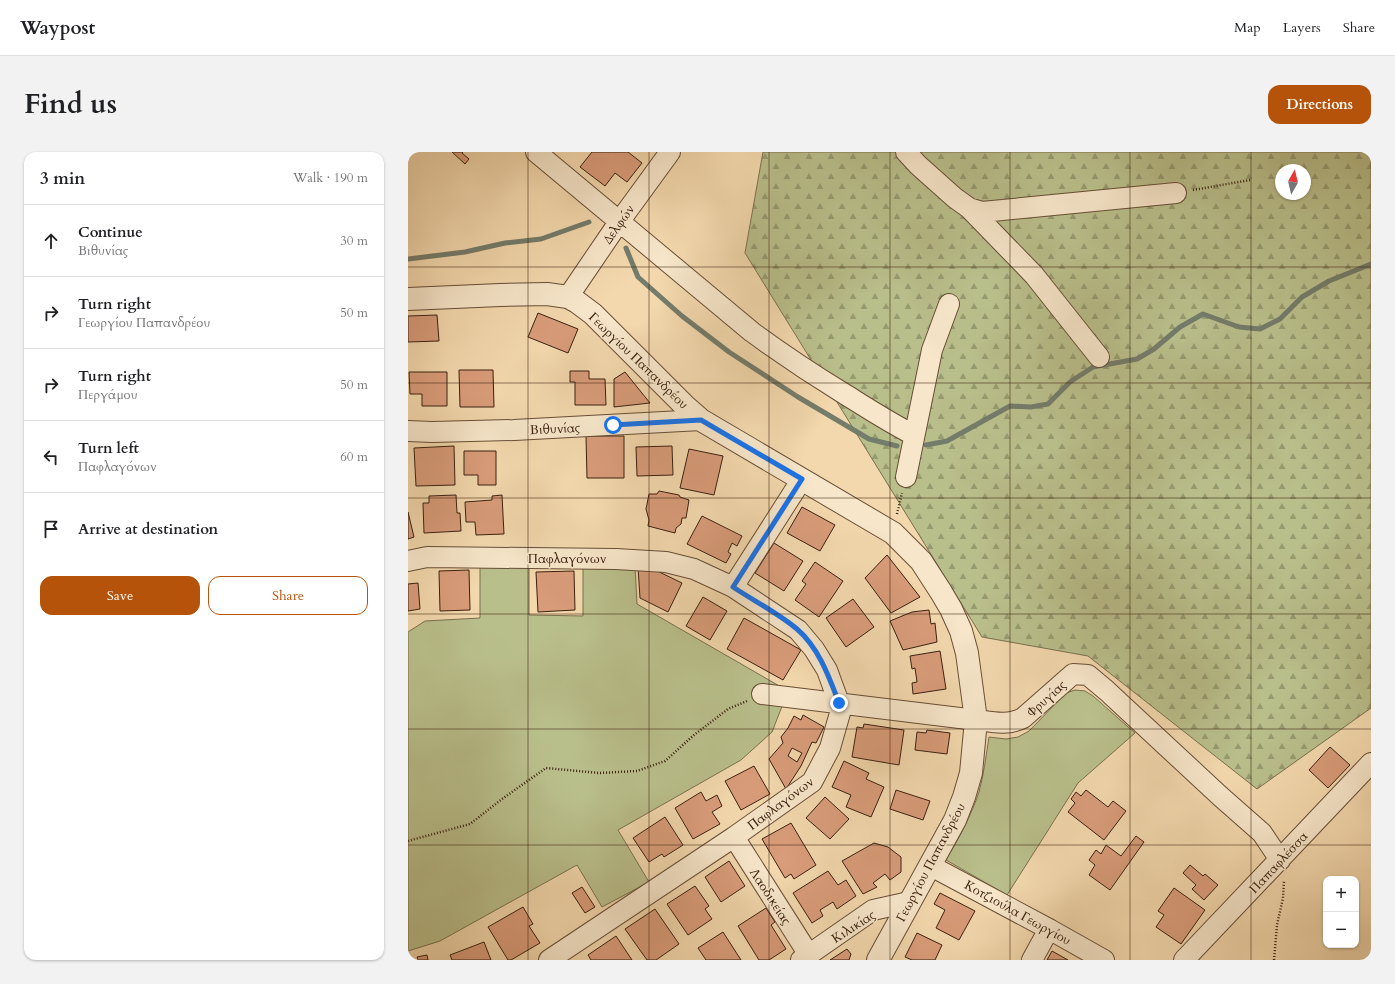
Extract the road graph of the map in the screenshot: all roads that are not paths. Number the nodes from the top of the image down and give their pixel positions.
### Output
1 (536, 152) edge
2 (670, 152) edge
3 (906, 152) edge
4 (1176, 193) road end
5 (969, 208) junction
6 (619, 222) junction
7 (568, 297) junction
8 (408, 299) edge
9 (949, 304) dead end
10 (1099, 357) dead end
11 (701, 420) junction
12 (408, 431) edge
13 (914, 435) junction
14 (906, 477) road end
15 (802, 479) junction
16 (408, 561) edge
17 (733, 587) junction
18 (762, 694) road end
19 (839, 703) junction
20 (976, 720) junction
21 (1371, 763) edge
22 (734, 837) junction
23 (1280, 860) junction
24 (931, 866) junction
25 (909, 902) junction
26 (1049, 929) junction
27 (805, 957) edge
28 (549, 960) edge
29 (878, 960) edge
30 (1032, 960) edge
31 (1104, 960) edge
32 (1184, 960) edge

1 - 6 street
2 - 6 street, Δελφών
3 - 5 street
4 - 5 street
5 - 10 street
6 - 7 street, Δελφών
6 - 13 street
7 - 8 street, Γεωργίου Παπανδρέου
7 - 11 street, Γεωργίου Παπανδρέου
9 - 13 street
11 - 12 street, Βιθυνίας
11 - 15 street, Γεωργίου Παπανδρέου
13 - 14 street
15 - 17 street
15 - 20 street, Γεωργίου Παπανδρέου
16 - 17 street, Παφλαγόνων
17 - 19 street, Παφλαγόνων
18 - 19 street, Φρυγίας
19 - 20 street, Φρυγίας
19 - 22 street, Παφλαγόνων
20 - 23 street, Φρυγίας
20 - 24 street, Γεωργίου Παπανδρέου
21 - 23 street, Παπαφλέσσα
22 - 27 street, Λαοδικείας
22 - 28 street, Παφλαγόνων
23 - 32 street, Παπαφλέσσα
24 - 25 street, Γεωργίου Παπανδρέου
24 - 26 street, Κοτζιούλα Γεωργίου
25 - 27 street, Κιλικίας
25 - 29 street, Γεωργίου Παπανδρέου
26 - 30 street
26 - 31 street, Κοτζιούλα Γεωργίου

